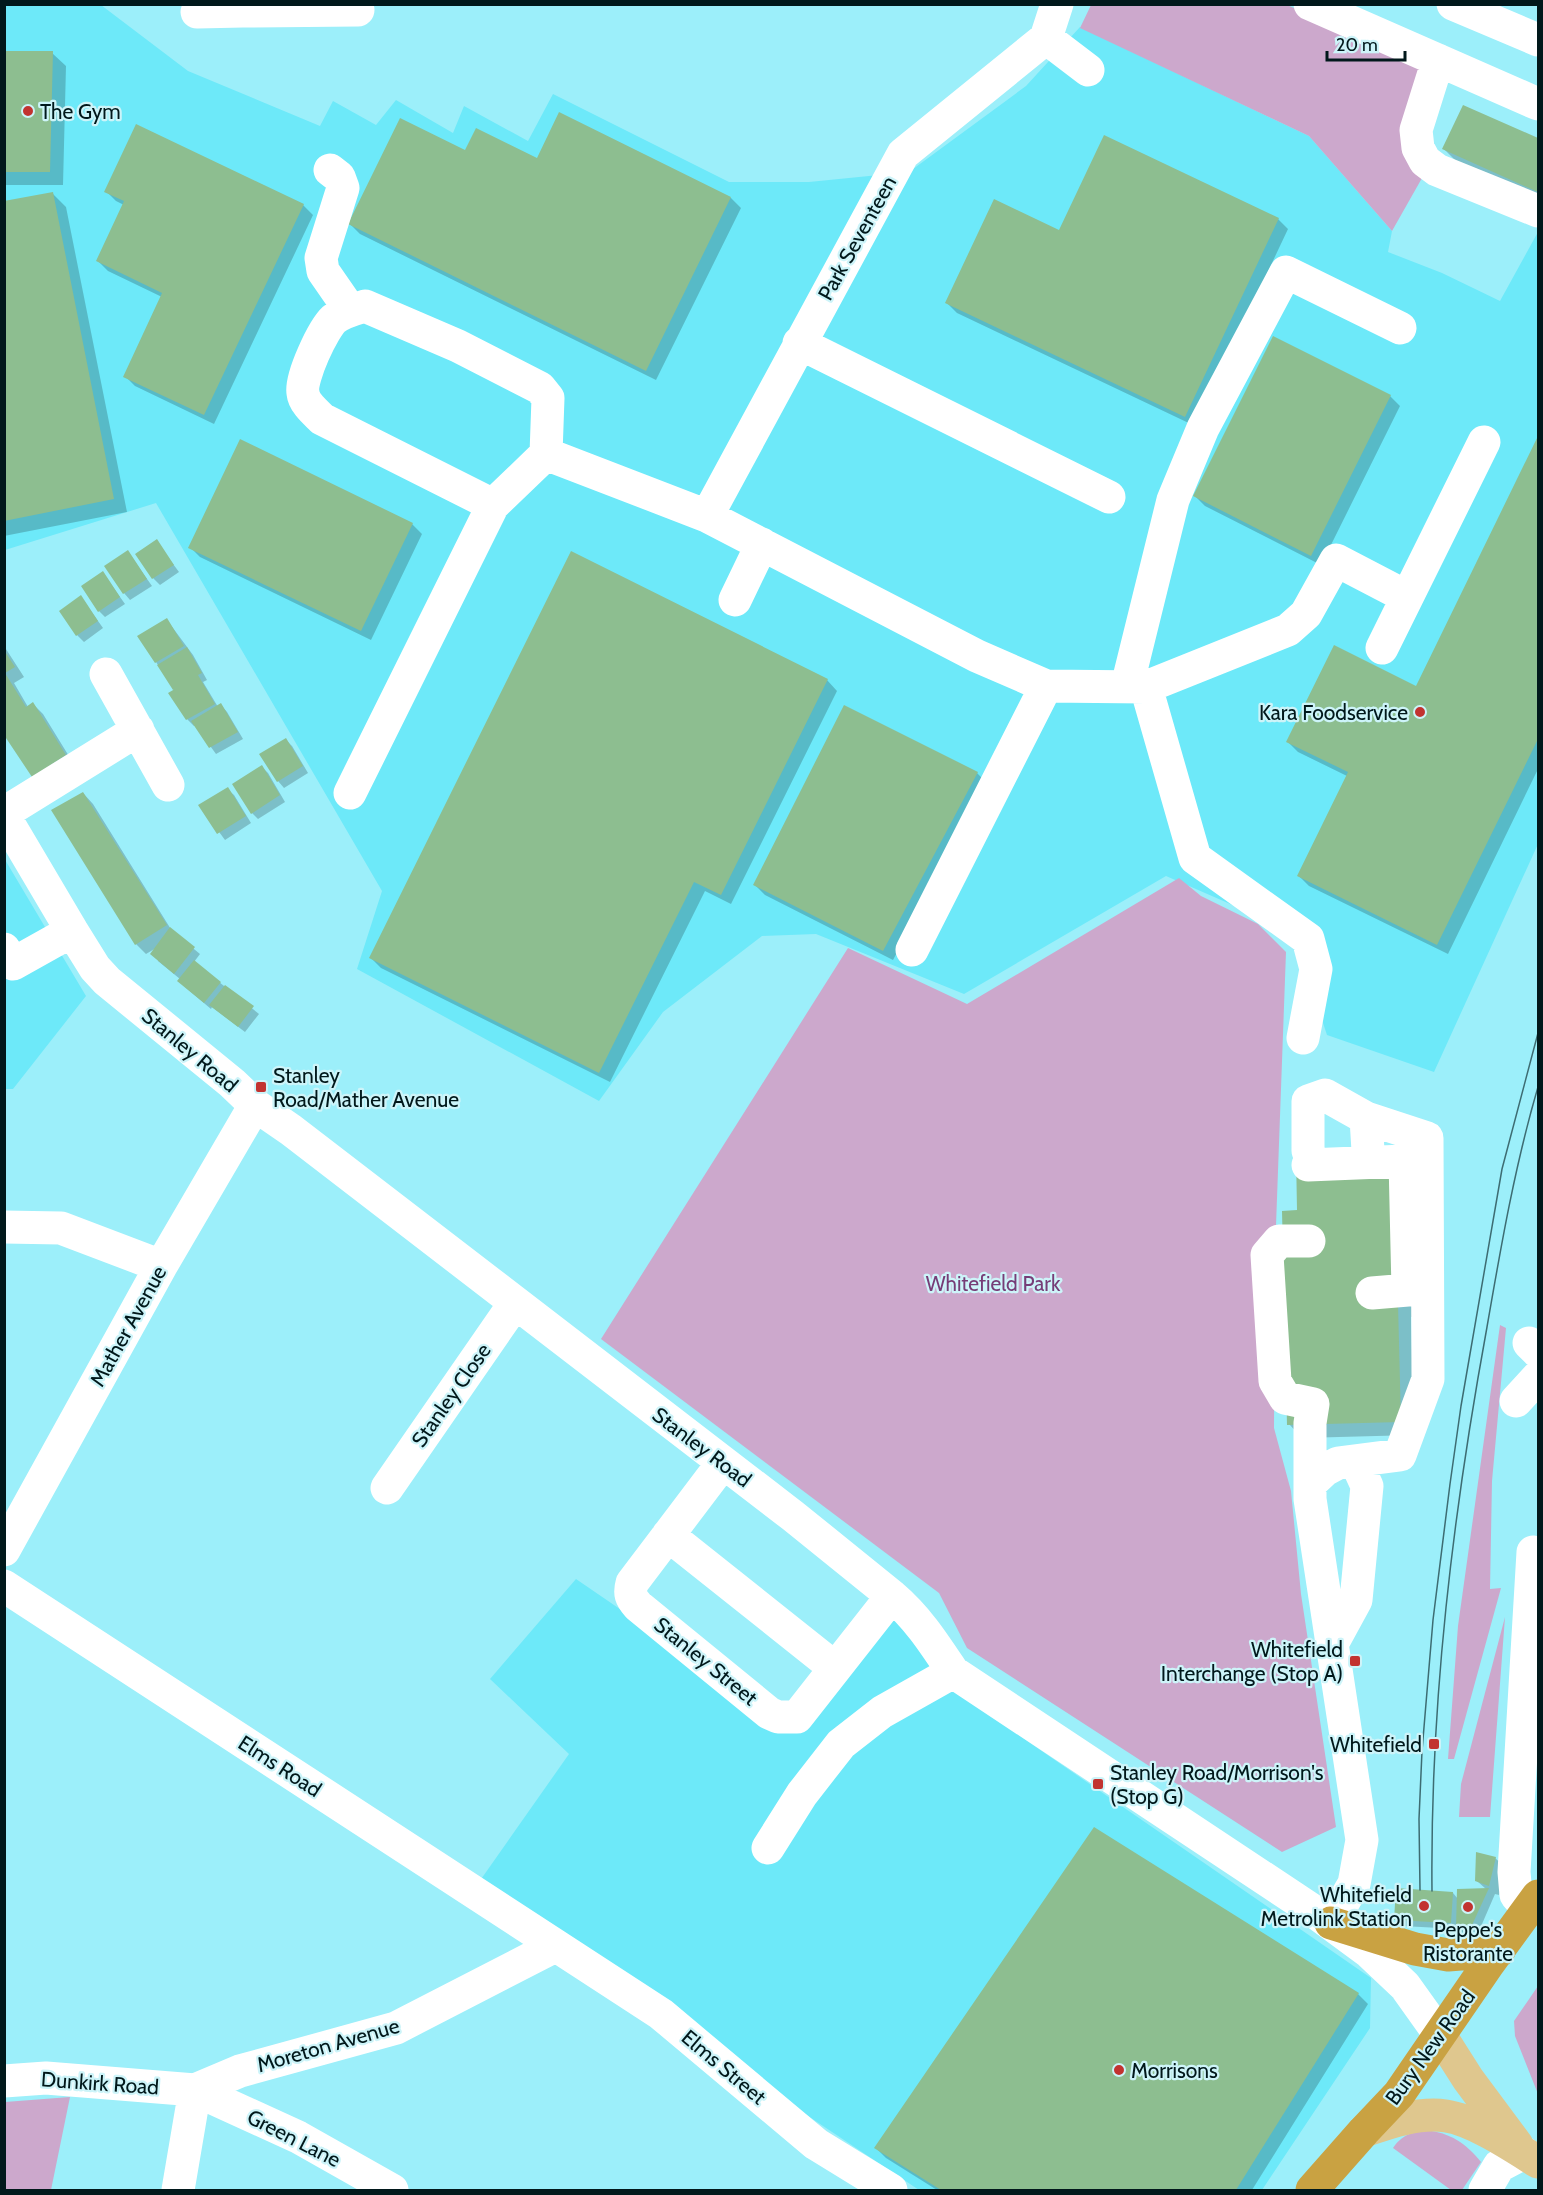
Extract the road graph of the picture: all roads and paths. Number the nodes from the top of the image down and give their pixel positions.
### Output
1 (1057, 4) edge
2 (1310, 4) edge
3 (1453, 4) edge
4 (242, 8) edge
5 (358, 10) dead end
6 (197, 12) dead end
7 (1046, 38) junction
8 (1539, 40) edge
9 (1438, 60) junction
10 (1088, 70) dead end
11 (1539, 104) edge
12 (330, 170) dead end
13 (1539, 212) edge
14 (350, 310) junction
15 (1400, 328) dead end
16 (800, 343) junction
17 (1484, 442) dead end
18 (546, 454) junction
19 (1108, 497) dead end
20 (493, 505) junction
21 (707, 516) junction
22 (762, 544) junction
23 (1407, 597) junction
24 (735, 600) dead end
25 (1382, 648) dead end
26 (106, 674) dead end
27 (1046, 686) junction
28 (1137, 686) junction
29 (138, 730) junction
30 (168, 785) dead end
31 (350, 792) dead end
32 (4, 814) edge
33 (72, 931) junction
34 (4, 949) edge
35 (912, 950) dead end
36 (1303, 1038) dead end
37 (255, 1105) junction
38 (1366, 1118) junction
39 (1368, 1151) dead end
40 (4, 1227) edge
41 (1309, 1241) dead end
42 (161, 1266) junction
43 (1372, 1293) dead end
44 (515, 1303) junction
45 (1539, 1377) edge
46 (1516, 1401) dead end
47 (1356, 1462) junction
48 (722, 1464) junction
49 (1310, 1484) junction
50 (387, 1488) dead end
51 (668, 1535) junction
52 (4, 1550) edge
53 (1533, 1552) dead end
54 (4, 1586) edge
55 (892, 1596) junction
56 (1332, 1644) junction
57 (836, 1668) junction
58 (953, 1672) junction
59 (768, 1848) dead end
60 (1533, 1903) edge
61 (1331, 1923) junction
62 (555, 1946) junction
63 (1499, 1951) junction
64 (1440, 2035) junction
65 (4, 2081) edge
66 (195, 2090) junction
67 (1364, 2131) junction
68 (1531, 2158) edge
69 (178, 2190) edge
70 (392, 2190) edge
71 (891, 2190) edge
72 (1312, 2190) edge
73 (1485, 2190) edge

1 - 7 street
2 - 9 street
3 - 8 street
4 - 5 street
4 - 6 street
7 - 10 street
7 - 16 street, Park Seventeen
9 - 11 street
9 - 13 street
12 - 14 street
14 - 18 street
14 - 20 street
15 - 28 street
16 - 19 street
16 - 21 street, Park Seventeen
17 - 23 street
18 - 20 street
18 - 21 street
20 - 31 street
21 - 22 street
22 - 24 street
22 - 27 street
23 - 25 street
23 - 28 street
26 - 29 street
27 - 28 street
27 - 35 street
28 - 36 street
29 - 30 street
29 - 32 street
32 - 33 street, Stanley Road
33 - 34 street
33 - 37 street, Stanley Road
37 - 42 street, Mather Avenue
37 - 44 street, Stanley Road
38 - 39 street
38 - 43 street
38 - 47 street
40 - 42 street
41 - 49 street
42 - 52 street, Mather Avenue
44 - 48 street, Stanley Road
44 - 50 street, Stanley Close
45 - 46 street
47 - 49 street
47 - 56 street
48 - 51 street, Stanley Street
48 - 55 street, Stanley Road
49 - 56 street
51 - 57 street
51 - 57 street, Stanley Street
53 - 60 street
54 - 62 street, Elms Road
55 - 57 street, Stanley Street
55 - 58 street, Stanley Road
56 - 61 street
58 - 59 street
58 - 61 street, Stanley Road
60 - 63 highway, Bury New Road
61 - 63 highway
61 - 64 street, Stanley Road
62 - 66 street, Moreton Avenue
62 - 71 street, Elms Street
63 - 64 highway, Bury New Road
64 - 67 highway, Bury New Road
64 - 68 main road
65 - 66 street, Dunkirk Road
66 - 69 street
66 - 70 street, Green Lane
67 - 68 main road
67 - 72 highway, Bury New Road
68 - 73 street

